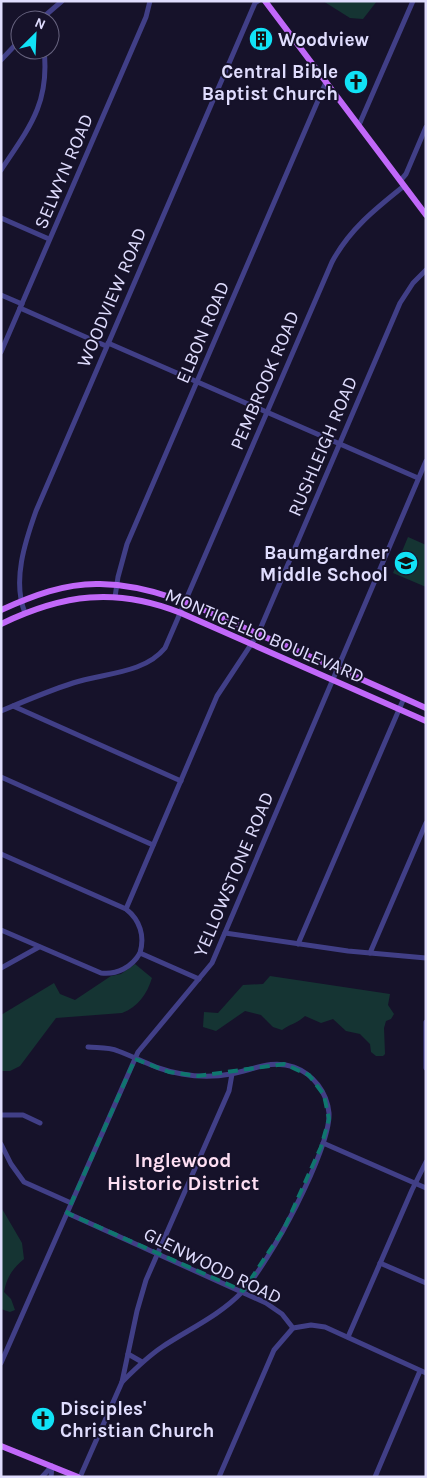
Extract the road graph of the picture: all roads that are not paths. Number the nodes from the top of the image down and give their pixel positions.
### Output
1 (62, 1) edge
2 (150, 1) edge
3 (258, 1) edge
4 (265, 1) edge
5 (413, 1) edge
6 (52, 10) edge
7 (10, 51) edge
8 (1, 60) edge
9 (45, 60) edge
10 (326, 82) junction
11 (359, 126) junction
12 (426, 127) edge
13 (1, 170) edge
14 (402, 184) junction
15 (426, 215) edge
16 (1, 218) edge
17 (49, 240) junction
18 (426, 270) edge
19 (1, 295) edge
20 (21, 306) junction
21 (107, 345) junction
22 (1, 352) edge
23 (197, 381) junction
24 (267, 412) junction
25 (339, 444) junction
26 (426, 461) edge
27 (418, 478) junction
28 (116, 585) junction
29 (115, 597) junction
30 (20, 602) junction
31 (184, 607) junction
32 (1, 610) edge
33 (25, 613) junction
34 (1, 624) edge
35 (255, 639) junction
36 (337, 668) junction
37 (333, 680) junction
38 (404, 698) junction
39 (13, 706) junction
40 (426, 708) edge
41 (399, 709) junction
42 (1, 711) edge
43 (426, 721) edge
44 (1, 778) edge
45 (181, 781) junction
46 (426, 823) edge
47 (153, 845) junction
48 (1, 854) edge
49 (126, 909) junction
50 (1, 930) edge
51 (225, 933) junction
52 (298, 944) junction
53 (39, 947) junction
54 (140, 953) junction
55 (370, 953) junction
56 (426, 958) edge
57 (1, 968) edge
58 (200, 979) junction
59 (426, 1022) edge
60 (88, 1047) dead end
61 (136, 1059) junction
62 (426, 1068) edge
63 (232, 1074) junction
64 (1, 1114) edge
65 (40, 1123) dead end
66 (323, 1143) junction
67 (1, 1144) edge
68 (426, 1162) edge
69 (414, 1183) junction
70 (426, 1188) edge
71 (71, 1203) junction
72 (67, 1213) junction
73 (157, 1253) junction
74 (380, 1262) junction
75 (426, 1283) edge
76 (243, 1291) junction
77 (293, 1328) junction
78 (348, 1337) junction
79 (128, 1354) junction
80 (142, 1362) junction
81 (1, 1363) edge
82 (423, 1372) edge
83 (122, 1382) junction
84 (1, 1446) edge
85 (52, 1466) junction
86 (42, 1477) edge
87 (51, 1477) edge
88 (79, 1477) edge
89 (219, 1477) edge
90 (375, 1477) edge

1 - 6 street
2 - 17 street, SELWYN ROAD
3 - 21 street, WOODVIEW ROAD
4 - 10 main road
5 - 11 street
7 - 8 street
9 - 13 street
10 - 11 main road
10 - 23 street, ELBON ROAD
11 - 14 main road
12 - 14 street
14 - 15 main road
14 - 24 street, PEMBROOK ROAD
16 - 17 street
17 - 20 street, SELWYN ROAD
18 - 25 street, RUSHLEIGH ROAD
19 - 20 street
20 - 21 street
20 - 22 street, SELWYN ROAD
21 - 23 street
21 - 30 street, WOODVIEW ROAD
23 - 24 street
23 - 28 street, ELBON ROAD
24 - 25 street
24 - 31 street, PEMBROOK ROAD
25 - 27 street
25 - 35 street, RUSHLEIGH ROAD
26 - 27 street, YELLOWSTONE ROAD
27 - 36 street, YELLOWSTONE ROAD
28 - 29 street, ELBON ROAD
28 - 30 main road, MONTICELLO BOULEVARD
28 - 31 main road, MONTICELLO BOULEVARD
29 - 31 main road, MONTICELLO BOULEVARD
29 - 33 main road, MONTICELLO BOULEVARD
30 - 32 main road, MONTICELLO BOULEVARD
30 - 33 street, WOODVIEW ROAD
31 - 35 main road, MONTICELLO BOULEVARD
31 - 35 main road, MONTICELLO BOULEVARD
31 - 39 street, PEMBROOK ROAD
33 - 34 main road, MONTICELLO BOULEVARD
35 - 36 main road, MONTICELLO BOULEVARD
35 - 37 main road, MONTICELLO BOULEVARD
35 - 45 street, RUSHLEIGH ROAD
36 - 37 street, YELLOWSTONE ROAD
36 - 38 main road, MONTICELLO BOULEVARD
37 - 41 main road, MONTICELLO BOULEVARD
37 - 51 street, YELLOWSTONE ROAD
38 - 40 main road, MONTICELLO BOULEVARD
38 - 41 street
39 - 42 street, PEMBROOK ROAD
39 - 45 street
41 - 43 main road, MONTICELLO BOULEVARD
41 - 52 street
44 - 47 street
45 - 47 street, RUSHLEIGH ROAD
46 - 55 street
47 - 49 street, RUSHLEIGH ROAD
48 - 49 street
49 - 54 street
50 - 53 street
51 - 52 street
51 - 58 street, YELLOWSTONE ROAD
52 - 55 street
53 - 54 street
53 - 57 street
54 - 58 street
55 - 56 street
58 - 61 street, YELLOWSTONE ROAD
59 - 62 street
60 - 61 street
61 - 63 street
61 - 71 street, YELLOWSTONE ROAD
63 - 66 street
63 - 73 street
64 - 65 street
66 - 69 street
66 - 76 street
67 - 71 street
68 - 69 street
69 - 70 street
69 - 74 street
71 - 72 street, YELLOWSTONE ROAD
72 - 73 street, GLENWOOD ROAD
72 - 81 street, YELLOWSTONE ROAD
73 - 76 street, GLENWOOD ROAD
73 - 79 street
74 - 75 street
74 - 78 street
76 - 77 street, GLENWOOD ROAD
76 - 80 street
77 - 78 street, GLENWOOD ROAD
77 - 89 street
78 - 82 street, GLENWOOD ROAD
79 - 80 street
79 - 83 street
80 - 83 street
82 - 90 street
83 - 88 street
84 - 85 main road
85 - 86 street
85 - 87 street
85 - 88 main road

